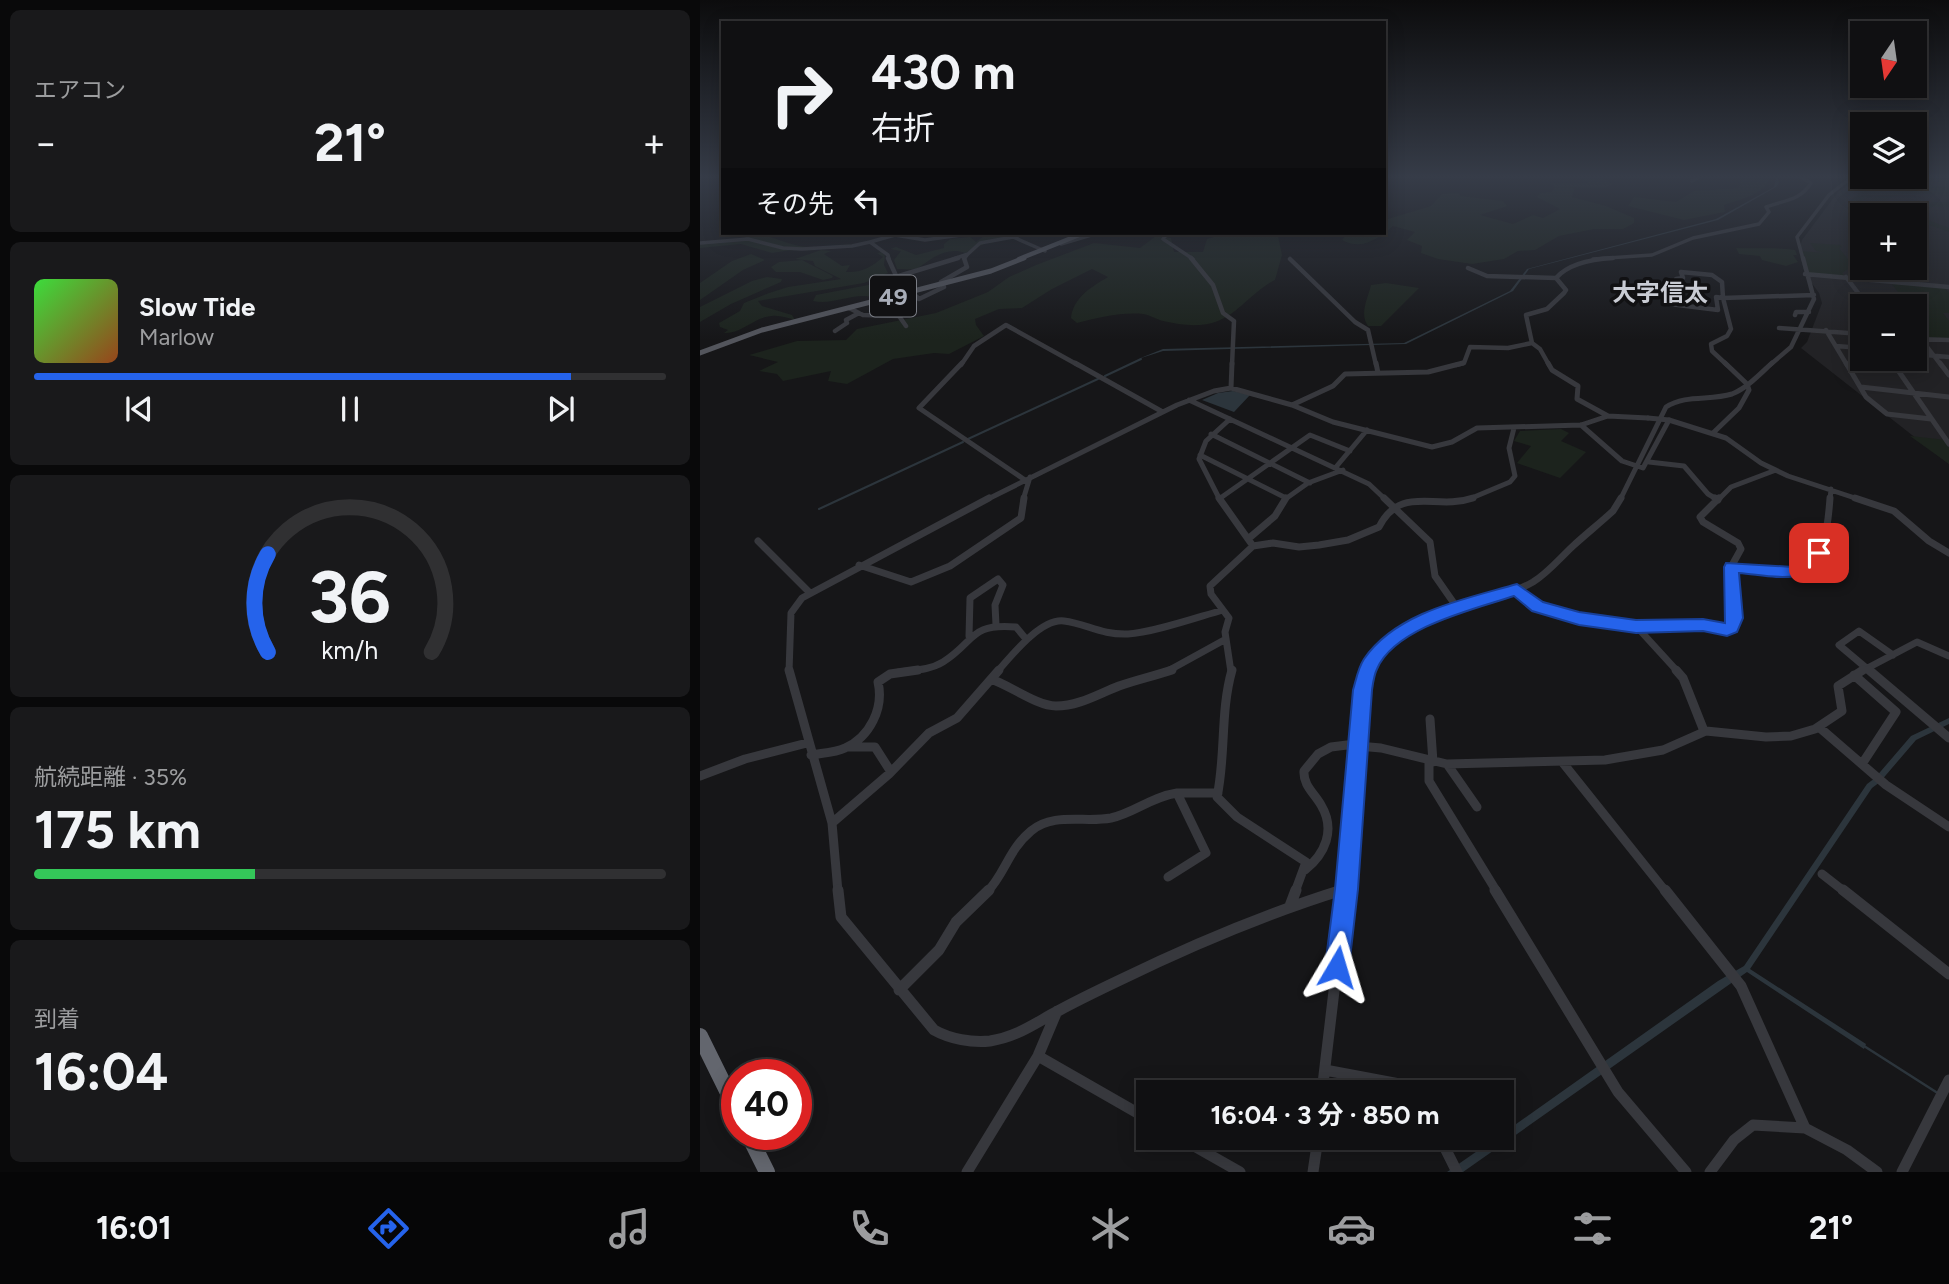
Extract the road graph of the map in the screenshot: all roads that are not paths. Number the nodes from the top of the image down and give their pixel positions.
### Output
1 (1727, 231) edge
2 (1802, 231) edge
3 (895, 235) joint
4 (961, 235) edge
5 (1006, 235) edge
6 (1020, 235) edge
7 (1080, 235) edge
8 (1091, 235) edge
9 (1166, 235) edge
10 (1013, 237) junction
11 (870, 242) junction
12 (700, 243) edge
13 (1061, 244) junction
14 (1045, 251) junction
15 (968, 254) junction
16 (1290, 259) dead end
17 (1468, 268) dead end
18 (1805, 274) junction
19 (896, 277) junction
20 (1846, 277) junction
21 (1556, 278) junction
22 (878, 282) dead end
23 (943, 284) junction
24 (1949, 287) edge
25 (909, 292) junction
26 (1859, 294) edge
27 (1814, 295) junction
28 (1723, 298) junction
29 (849, 308) junction
30 (1717, 310) junction
31 (1809, 312) junction
32 (859, 313) junction
33 (1726, 313) junction
34 (1803, 325) junction
35 (906, 326) dead end
36 (1779, 328) dead end
37 (1826, 330) junction
38 (835, 331) dead end
39 (1850, 333) edge
40 (1927, 339) edge
41 (1949, 340) edge
42 (1532, 343) junction
43 (1836, 346) junction
44 (1850, 347) edge
45 (1927, 349) edge
46 (700, 354) edge
47 (1927, 355) edge
48 (1934, 356) junction
49 (1949, 357) edge
50 (1898, 371) edge
51 (1378, 373) junction
52 (1949, 375) edge
53 (1747, 384) junction
54 (1861, 387) junction
55 (1231, 388) junction
56 (1913, 393) junction
57 (1949, 397) edge
58 (1189, 400) junction
59 (1292, 405) junction
60 (1161, 411) junction
61 (1608, 416) junction
62 (1230, 419) junction
63 (1931, 419) junction
64 (1669, 420) junction
65 (1581, 425) junction
66 (1514, 428) junction
67 (1367, 430) junction
68 (1713, 433) junction
69 (1211, 434) junction
70 (1949, 444) edge
71 (1292, 447) junction
72 (1350, 451) junction
73 (1200, 456) junction
74 (1270, 463) junction
75 (1648, 463) junction
76 (1635, 467) junction
77 (1339, 468) junction
78 (1776, 470) junction
79 (1028, 478) junction
80 (1247, 479) junction
81 (1310, 483) junction
82 (1831, 489) junction
83 (1286, 498) junction
84 (1219, 499) junction
85 (1718, 500) junction
86 (1394, 506) junction
87 (758, 541) dead end
88 (1251, 543) junction
89 (1949, 553) edge
90 (859, 565) junction
91 (1731, 567) junction
92 (1517, 590) junction
93 (809, 592) junction
94 (1458, 609) junction
95 (1223, 610) junction
96 (996, 625) junction
97 (1636, 626) junction
98 (969, 637) junction
99 (1026, 639) junction
100 (1226, 639) junction
101 (1893, 655) junction
102 (1949, 656) edge
103 (1868, 668) junction
104 (1854, 675) junction
105 (991, 680) junction
106 (1430, 719) dead end
107 (1820, 728) junction
108 (1704, 731) junction
109 (1945, 735) edge
110 (807, 743) junction
111 (1359, 744) junction
112 (848, 747) junction
113 (811, 755) junction
114 (1431, 762) junction
115 (1563, 763) junction
116 (1447, 764) junction
117 (1863, 764) junction
118 (891, 772) junction
119 (700, 776) edge
120 (1177, 793) junction
121 (1218, 793) junction
122 (1477, 807) dead end
123 (832, 823) junction
124 (1949, 827) edge
125 (1305, 870) junction
126 (1822, 874) dead end
127 (1168, 877) dead end
128 (1346, 889) junction
129 (1290, 906) junction
130 (1949, 974) edge
131 (900, 990) junction
132 (1057, 1011) junction
133 (700, 1036) edge
134 (1038, 1056) junction
135 (1325, 1070) junction
136 (721, 1079) edge
137 (1324, 1080) edge
138 (1378, 1080) edge
139 (1948, 1082) edge
140 (1136, 1112) edge
141 (1805, 1128) junction
142 (756, 1150) edge
143 (1201, 1150) edge
144 (1316, 1150) edge
145 (1447, 1150) edge
146 (767, 1172) edge
147 (967, 1172) edge
148 (1240, 1172) edge
149 (1313, 1172) edge
150 (1457, 1172) edge
151 (1686, 1172) edge
152 (1710, 1172) edge
153 (1877, 1172) edge
154 (1902, 1172) edge

1 - 21 street
2 - 18 street
3 - 4 street
3 - 11 street
5 - 10 street
6 - 10 street
7 - 13 main road, 49
8 - 13 street
9 - 55 street
10 - 14 street
10 - 15 street
11 - 12 street
11 - 19 street
13 - 14 main road, 49
14 - 23 main road, 49
15 - 19 street
15 - 23 street
16 - 51 street
17 - 21 street
18 - 20 street
18 - 27 street
19 - 22 street
19 - 25 street
20 - 24 street
20 - 26 street
21 - 42 street
23 - 25 main road, 49
23 - 25 street
25 - 29 main road, 49
27 - 28 street
27 - 31 street
28 - 30 street
28 - 30 street
28 - 33 street
29 - 32 street
29 - 46 main road, 49
30 - 33 street
31 - 34 street
31 - 34 street
32 - 35 street
32 - 38 street
33 - 53 street
34 - 36 street
34 - 37 street
34 - 53 street
37 - 39 street
37 - 43 street
40 - 41 street
42 - 51 street
42 - 61 street
43 - 44 street
43 - 54 street
45 - 48 street
47 - 48 street
48 - 49 street
48 - 52 street
50 - 56 street
51 - 59 street
53 - 68 street
53 - 76 street
54 - 56 street
54 - 63 street
55 - 58 street
55 - 59 street
56 - 57 street
56 - 63 street
58 - 60 street
58 - 62 street
59 - 67 street
60 - 79 street
60 - 79 street
61 - 64 street, bridge
61 - 65 street
62 - 69 street
62 - 71 street
63 - 70 street
64 - 68 street
64 - 75 street
65 - 66 street
65 - 76 street
66 - 67 street
66 - 86 street
67 - 72 street
68 - 78 street
69 - 73 street
69 - 74 street
71 - 72 street
71 - 74 street
71 - 77 street
72 - 77 street
73 - 80 street
73 - 84 street
74 - 80 street
74 - 81 street
75 - 76 street
75 - 85 street
76 - 92 street
77 - 81 street
77 - 86 street
78 - 82 street
78 - 85 street
79 - 90 street
79 - 90 street
80 - 83 street
80 - 84 street
81 - 83 street
82 - 89 street
82 - 91 street
83 - 88 street
84 - 88 street
85 - 91 street
86 - 88 street
86 - 94 street
87 - 93 street
88 - 95 street
90 - 93 street
91 - 97 street
92 - 94 street
92 - 97 street
93 - 110 street
94 - 111 street
95 - 99 street
95 - 100 street
96 - 98 street
96 - 98 street
96 - 99 street
97 - 108 street
98 - 112 street
99 - 105 street
100 - 105 street
100 - 121 street
101 - 102 street
101 - 103 street
101 - 103 street
103 - 104 street
103 - 109 street
104 - 107 street
104 - 117 street
105 - 118 street
106 - 114 street
107 - 108 street
107 - 117 street
108 - 115 street
110 - 113 street
110 - 119 street
111 - 114 street
111 - 125 street
111 - 128 street
112 - 113 street
112 - 118 street
113 - 123 street
114 - 116 street
114 - 151 street
115 - 116 street
115 - 141 street
116 - 122 street
117 - 124 street
118 - 123 street
120 - 121 street
120 - 127 street
120 - 131 street
121 - 125 street
123 - 131 street
125 - 129 street
126 - 130 street
128 - 129 street
128 - 135 street
129 - 132 street
131 - 132 street
132 - 134 street
133 - 136 highway
134 - 140 street
134 - 147 street
135 - 137 street
135 - 138 street
139 - 154 street
141 - 152 street
141 - 153 street
142 - 146 highway
143 - 148 street
144 - 149 street
145 - 150 street

